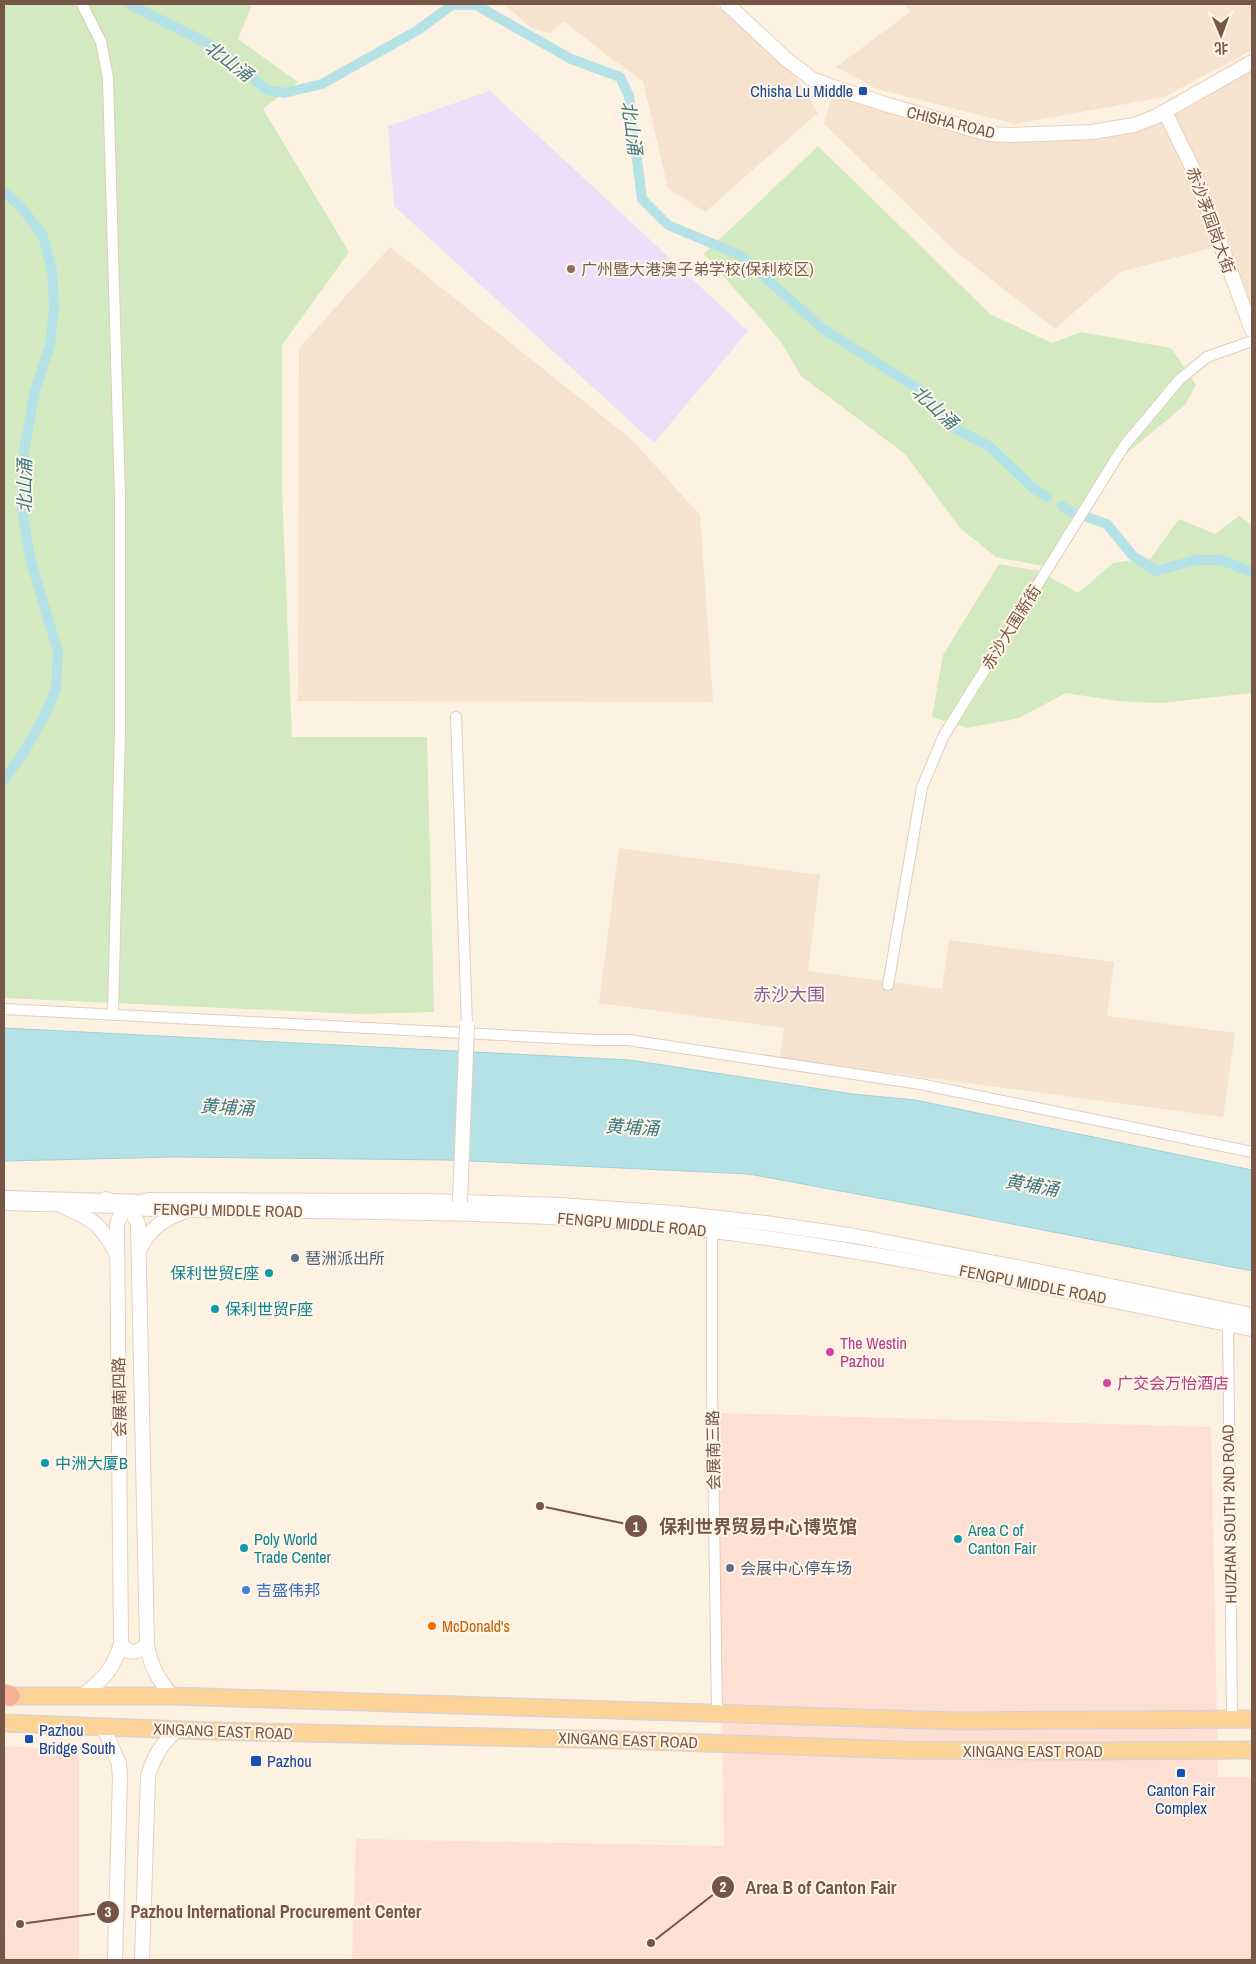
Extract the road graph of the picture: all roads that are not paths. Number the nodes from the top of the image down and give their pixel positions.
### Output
1 (82, 4) edge
2 (727, 4) edge
3 (1252, 62) edge
4 (1165, 112) junction
5 (1252, 330) edge
6 (1252, 341) edge
7 (456, 717) dead end
8 (888, 985) dead end
9 (4, 1009) edge
10 (113, 1014) junction
11 (468, 1025) joint
12 (1252, 1152) edge
13 (4, 1196) edge
14 (106, 1199) junction
15 (148, 1200) junction
16 (460, 1202) junction
17 (4, 1205) edge
18 (64, 1207) junction
19 (127, 1208) junction
20 (190, 1209) junction
21 (712, 1224) junction
22 (138, 1254) junction
23 (117, 1255) junction
24 (1229, 1310) junction
25 (1252, 1314) edge
26 (1227, 1324) junction
27 (1252, 1329) edge
28 (121, 1644) junction
29 (146, 1644) junction
30 (6, 1695) edge
31 (83, 1695) junction
32 (172, 1696) junction
33 (717, 1713) junction
34 (1232, 1719) junction
35 (1252, 1719) edge
36 (4, 1723) edge
37 (103, 1726) junction
38 (177, 1730) junction
39 (1252, 1750) edge
40 (115, 1960) edge
41 (142, 1960) edge

1 - 10 street
2 - 4 street, CHISHA ROAD
3 - 4 street, CHISHA ROAD
4 - 5 street, 赤沙茅园岗大街
6 - 8 street, 赤沙大围新街
7 - 11 street
9 - 10 street
10 - 12 street
11 - 16 street, bridge
13 - 14 street, FENGPU MIDDLE ROAD
14 - 15 street, FENGPU MIDDLE ROAD
14 - 19 street
15 - 16 street, FENGPU MIDDLE ROAD
15 - 19 street
16 - 21 street, FENGPU MIDDLE ROAD
17 - 18 street, FENGPU MIDDLE ROAD
18 - 19 street, FENGPU MIDDLE ROAD
18 - 23 street
19 - 20 street, FENGPU MIDDLE ROAD
19 - 22 street, 会展南四路
19 - 23 street, 会展南四路
20 - 21 street, FENGPU MIDDLE ROAD
20 - 22 street
21 - 24 street, FENGPU MIDDLE ROAD
21 - 26 street, FENGPU MIDDLE ROAD
21 - 33 street, 会展南三路
22 - 29 street, 会展南四路
23 - 28 street, 会展南四路
24 - 25 street, FENGPU MIDDLE ROAD
24 - 26 street, HUIZHAN SOUTH 2ND ROAD
26 - 27 street, FENGPU MIDDLE ROAD
26 - 34 street, HUIZHAN SOUTH 2ND ROAD
28 - 29 street
28 - 31 street, 会展南四路
29 - 32 street, 会展南四路
30 - 31 main road, XINGANG EAST ROAD
31 - 32 main road, XINGANG EAST ROAD
32 - 33 main road, XINGANG EAST ROAD
33 - 34 main road, XINGANG EAST ROAD
34 - 35 main road, XINGANG EAST ROAD
36 - 37 main road, XINGANG EAST ROAD
37 - 38 main road, XINGANG EAST ROAD
37 - 40 street
38 - 39 main road, XINGANG EAST ROAD
38 - 41 street

